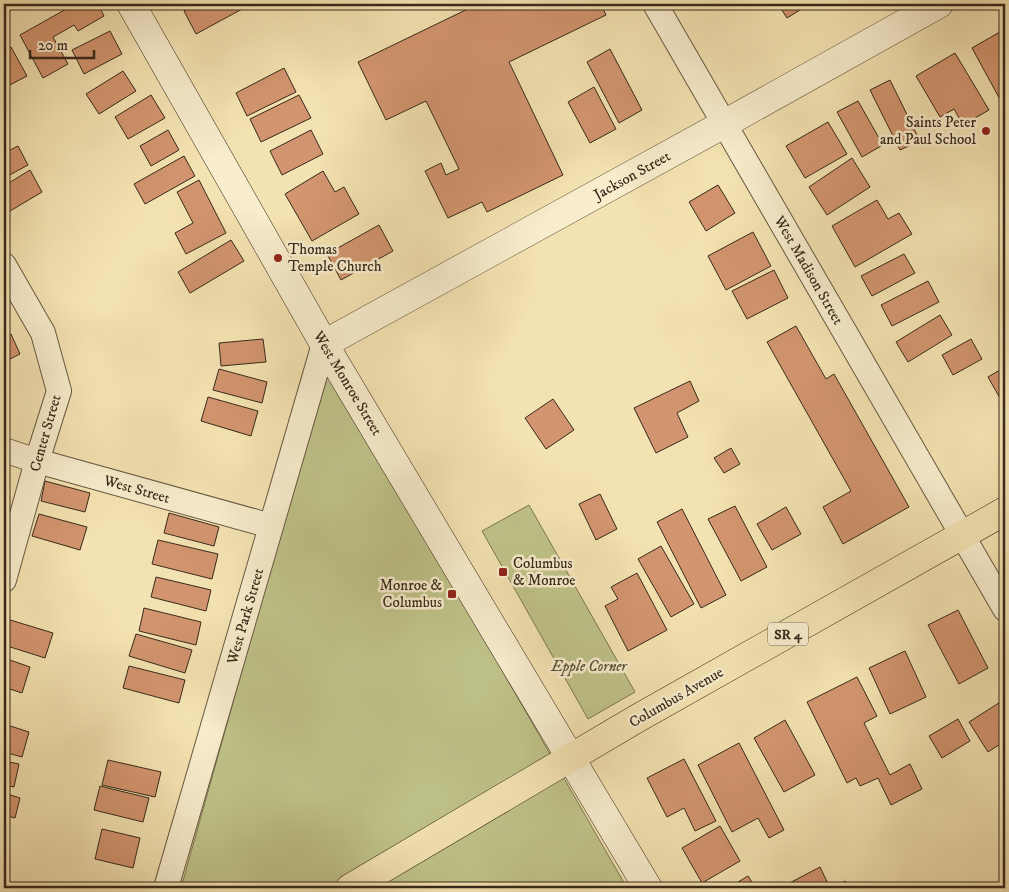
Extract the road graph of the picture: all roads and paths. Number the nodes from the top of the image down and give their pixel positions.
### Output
1 (131, 4) edge
2 (655, 4) edge
3 (939, 4) edge
4 (724, 124) junction
5 (4, 265) edge
6 (324, 344) junction
7 (4, 450) edge
8 (37, 461) junction
9 (1005, 511) edge
10 (271, 526) junction
11 (962, 536) junction
12 (4, 580) edge
13 (1005, 609) edge
14 (571, 758) junction
15 (166, 888) edge
16 (350, 888) edge
17 (648, 888) edge

1 - 6 main road, West Monroe Street
2 - 4 street, West Madison Street
3 - 4 main road, Jackson Street
4 - 6 main road, Jackson Street
4 - 11 street, West Madison Street
5 - 8 street, Center Street
6 - 10 street, West Park Street
6 - 14 main road, West Monroe Street
7 - 8 street, West Street
8 - 10 street, West Street
8 - 12 street, Center Street
9 - 11 main road, Columbus Avenue / SR 4
10 - 15 street, West Park Street
11 - 13 street, West Madison Street
11 - 14 main road, Columbus Avenue / SR 4
14 - 16 main road, Columbus Avenue / SR 4
14 - 17 main road, West Monroe Street

